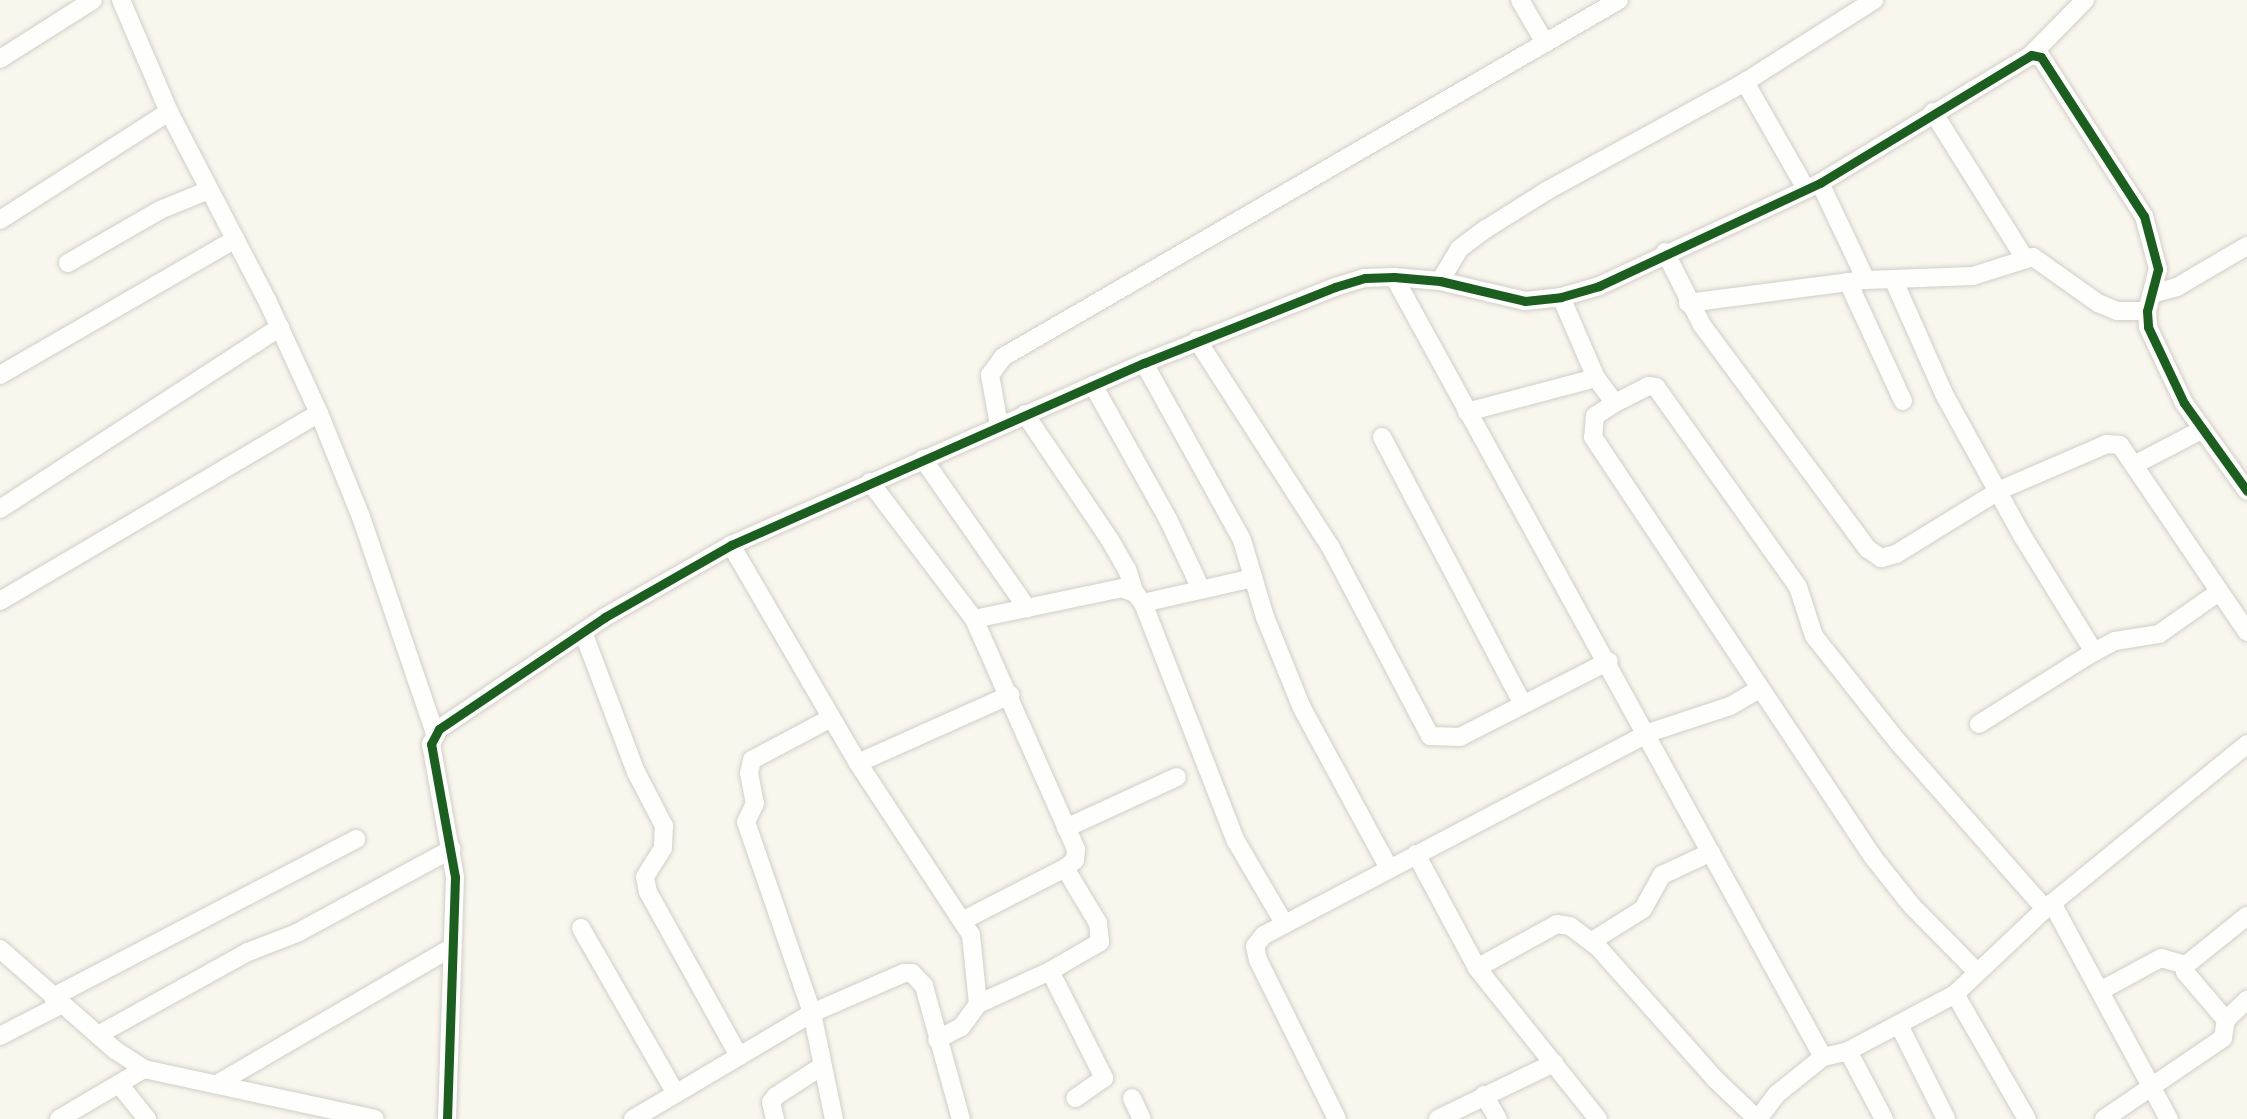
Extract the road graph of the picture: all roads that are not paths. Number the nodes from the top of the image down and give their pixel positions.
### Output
1 (93, 0) edge
2 (1520, 0) edge
3 (1619, 0) edge
4 (1874, 0) edge
5 (2085, 0) edge
6 (122, 1) edge
7 (1545, 43) junction
8 (2031, 55) junction
9 (0, 59) edge
10 (1745, 82) junction
11 (169, 112) junction
12 (1933, 112) junction
13 (1813, 186) junction
14 (209, 190) junction
15 (0, 220) edge
16 (236, 239) junction
17 (2247, 246) edge
18 (1665, 252) junction
19 (2024, 257) junction
20 (68, 263) dead end
21 (1394, 277) junction
22 (1866, 280) junction
23 (1440, 281) junction
24 (1894, 281) junction
25 (1848, 282) junction
26 (2155, 293) junction
27 (1561, 298) junction
28 (1688, 303) junction
29 (2147, 311) junction
30 (280, 327) junction
31 (1197, 340) junction
32 (1144, 363) junction
33 (0, 375) edge
34 (1596, 378) junction
35 (1093, 385) junction
36 (1903, 401) dead end
37 (1615, 402) junction
38 (1466, 412) junction
39 (319, 413) junction
40 (1025, 414) junction
41 (999, 425) junction
42 (2201, 430) junction
43 (1382, 437) dead end
44 (923, 459) junction
45 (2136, 464) junction
46 (870, 482) junction
47 (2000, 490) junction
48 (2247, 491) edge
49 (0, 509) edge
50 (731, 545) junction
51 (1253, 578) junction
52 (1201, 589) junction
53 (2219, 592) junction
54 (1139, 598) junction
55 (0, 601) edge
56 (1027, 608) junction
57 (974, 619) junction
58 (583, 632) junction
59 (2247, 632) edge
60 (2094, 652) junction
61 (1609, 661) junction
62 (1760, 689) junction
63 (1010, 695) junction
64 (1522, 702) junction
65 (831, 718) junction
66 (1979, 724) dead end
67 (435, 733) junction
68 (1648, 733) junction
69 (2247, 744) edge
70 (858, 763) junction
71 (1177, 777) dead end
72 (1066, 828) junction
73 (356, 839) dead end
74 (452, 849) junction
75 (1711, 852) junction
76 (1416, 854) junction
77 (1065, 868) junction
78 (1390, 868) junction
79 (2048, 906) junction
80 (2247, 916) edge
81 (962, 921) junction
82 (1284, 923) junction
83 (581, 928) dead end
84 (1592, 942) junction
85 (452, 947) junction
86 (0, 949) edge
87 (2186, 965) junction
88 (1477, 968) junction
89 (1050, 971) junction
90 (1976, 971) junction
91 (2100, 991) junction
92 (1955, 993) junction
93 (58, 1000) junction
94 (2247, 1000) edge
95 (978, 1004) junction
96 (812, 1013) junction
97 (2226, 1020) junction
98 (1899, 1025) junction
99 (98, 1035) junction
100 (0, 1036) edge
101 (937, 1040) junction
102 (1848, 1051) junction
103 (739, 1056) junction
104 (1823, 1057) junction
105 (1554, 1063) junction
106 (822, 1066) junction
107 (144, 1069) junction
108 (118, 1084) junction
109 (217, 1084) junction
110 (2152, 1090) junction
111 (676, 1094) junction
112 (1484, 1095) junction
113 (1075, 1098) dead end
114 (1132, 1098) dead end
115 (59, 1119) edge
116 (147, 1119) edge
117 (375, 1119) edge
118 (447, 1119) edge
119 (633, 1119) edge
120 (775, 1119) edge
121 (834, 1119) edge
122 (961, 1119) edge
123 (1142, 1119) edge
124 (1337, 1119) edge
125 (1438, 1119) edge
126 (1498, 1119) edge
127 (1598, 1119) edge
128 (1757, 1119) edge
129 (1884, 1119) edge
130 (1946, 1119) edge
131 (2027, 1119) edge
132 (2104, 1119) edge
133 (2169, 1119) edge

1 - 9 street
2 - 7 street
3 - 7 street
4 - 10 street
5 - 8 street
6 - 11 street
7 - 41 street
8 - 12 street
8 - 26 street
10 - 13 street
10 - 23 street
11 - 14 street
11 - 15 street
12 - 13 street
12 - 19 street
13 - 18 street
13 - 22 street
14 - 16 street
14 - 20 street
16 - 30 street
16 - 33 street
17 - 26 street
18 - 27 street
18 - 28 street
19 - 24 street
19 - 29 street
21 - 23 street
21 - 31 street
21 - 38 street
22 - 24 street
22 - 25 street
23 - 27 street
24 - 47 street
25 - 28 street
25 - 36 street
26 - 29 street
27 - 34 street
28 - 47 street
29 - 42 street
30 - 39 street
30 - 49 street
31 - 32 street
31 - 64 street
32 - 35 street
32 - 51 street
34 - 37 street
34 - 38 street
35 - 40 street
35 - 52 street
37 - 62 street
37 - 79 street
38 - 61 street
39 - 55 street
39 - 67 street
40 - 41 street
40 - 54 street
41 - 44 street
42 - 45 street
42 - 48 street
43 - 64 street
44 - 46 street
44 - 56 street
45 - 47 street
45 - 53 street
46 - 50 street
46 - 57 street
47 - 60 street
50 - 58 street
50 - 65 street
51 - 52 street
51 - 78 street
52 - 54 street
53 - 59 street
53 - 60 street
54 - 56 street
54 - 82 street
56 - 57 street
57 - 63 street
58 - 67 street
58 - 103 street
60 - 66 street
61 - 64 street
61 - 68 street
62 - 68 street
62 - 90 street
63 - 70 street
63 - 72 street
65 - 70 street
65 - 96 street
67 - 74 street
68 - 75 street
68 - 76 street
69 - 79 street
70 - 81 street
71 - 72 street
72 - 77 street
73 - 93 street
74 - 85 street
74 - 99 street
75 - 84 street
75 - 104 street
76 - 78 street
76 - 88 street
77 - 81 street
77 - 89 street
78 - 82 street
79 - 90 street
79 - 91 street
80 - 87 street
81 - 95 street
82 - 124 street
83 - 111 street
84 - 88 street
84 - 128 street
85 - 109 street
85 - 118 street
86 - 93 street
87 - 91 street
87 - 97 street
88 - 105 street
89 - 95 street
89 - 113 street
90 - 92 street
91 - 110 street
92 - 98 street
92 - 131 street
93 - 99 street
93 - 100 street
94 - 97 street
95 - 101 street
96 - 101 street
96 - 103 street
96 - 106 street
97 - 110 street
98 - 102 street
98 - 130 street
99 - 107 street
101 - 122 street
102 - 104 street
102 - 129 street
103 - 111 street
104 - 128 street
105 - 112 street
105 - 127 street
106 - 120 street
106 - 121 street
107 - 108 street
107 - 109 street
108 - 115 street
108 - 116 street
109 - 117 street
110 - 132 street
110 - 133 street
111 - 119 street
112 - 125 street
112 - 126 street
114 - 123 street

